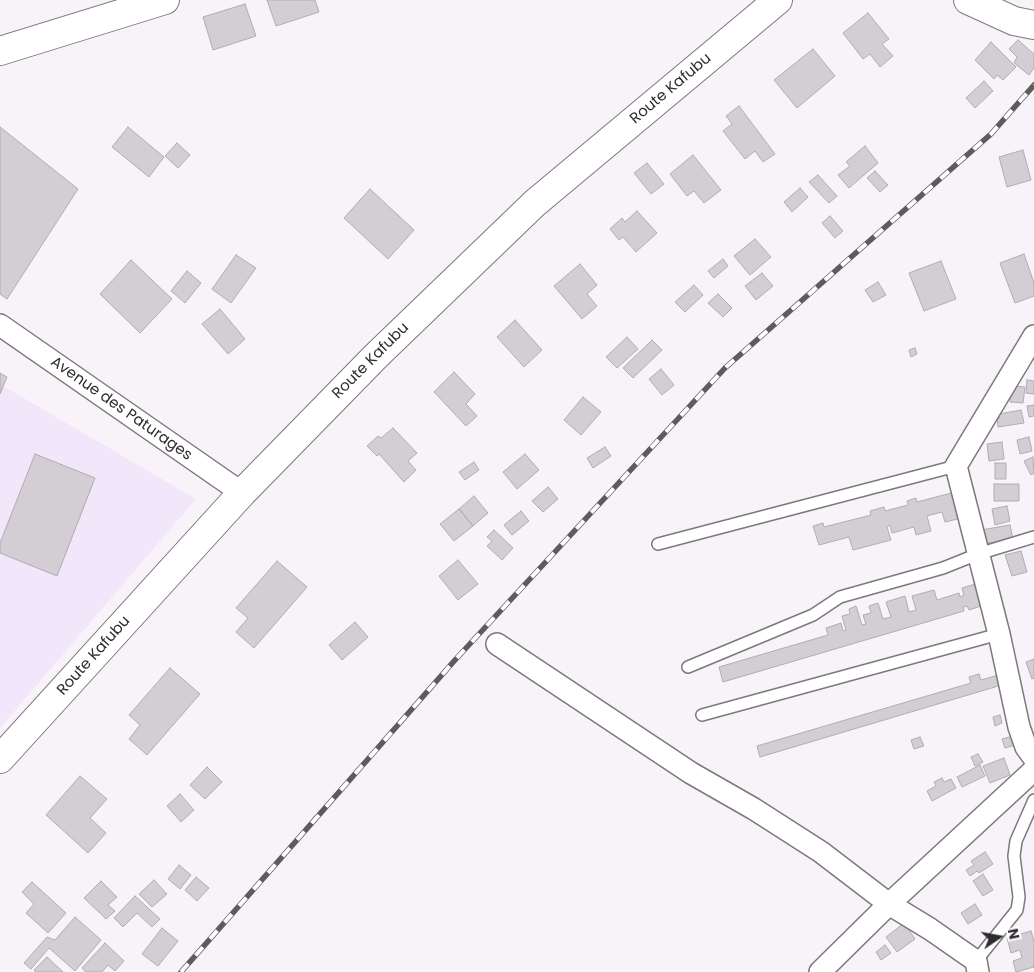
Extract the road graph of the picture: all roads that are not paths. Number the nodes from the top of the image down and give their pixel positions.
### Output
1 (165, 0) edge
2 (778, 0) edge
3 (968, 0) edge
4 (1034, 24) edge
5 (0, 51) edge
6 (0, 325) edge
7 (1034, 336) edge
8 (956, 466) junction
9 (242, 493) junction
10 (1034, 537) edge
11 (658, 544) dead end
12 (978, 554) junction
13 (999, 634) junction
14 (497, 644) dead end
15 (688, 667) dead end
16 (702, 715) dead end
17 (1034, 758) edge
18 (0, 759) edge
19 (1034, 770) edge
20 (1034, 800) edge
21 (889, 904) junction
22 (977, 966) edge
23 (820, 972) edge

1 - 5 main road
2 - 9 main road, Route Kafubu
3 - 4 main road
6 - 9 street, Avenue des Paturages
7 - 8 street
8 - 11 lane
8 - 12 street
9 - 18 main road, Route Kafubu
10 - 12 lane
12 - 13 street
12 - 15 lane
13 - 16 lane
13 - 17 street
14 - 21 street
19 - 21 street
20 - 22 lane
21 - 22 street
21 - 23 street

